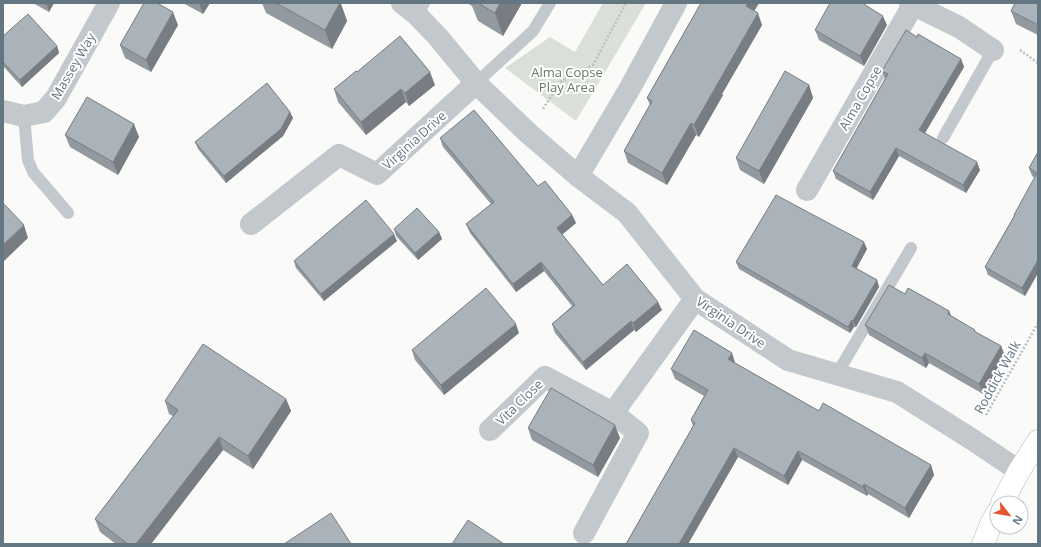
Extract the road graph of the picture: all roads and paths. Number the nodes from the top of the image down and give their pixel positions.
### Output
1 (108, 3) edge
2 (550, 3) edge
3 (626, 3) edge
4 (676, 3) edge
5 (912, 4) edge
6 (414, 7) edge
7 (993, 50) joint
8 (476, 83) junction
9 (3, 110) edge
10 (24, 116) junction
11 (528, 133) junction
12 (943, 138) dead end
13 (578, 176) junction
14 (807, 190) dead end
15 (68, 213) dead end
16 (251, 224) dead end
17 (911, 248) dead end
18 (694, 300) junction
19 (1038, 323) edge
20 (837, 374) junction
21 (613, 413) junction
22 (490, 430) dead end
23 (973, 440) junction
24 (1038, 441) edge
25 (1019, 471) junction
26 (1006, 495) edge
27 (989, 529) edge
28 (584, 533) dead end
29 (983, 544) edge

1 - 10 street, Massey Way
2 - 8 lane
3 - 11 path
4 - 13 street
5 - 7 street, Alma Copse
5 - 14 street, Alma Copse
6 - 8 street, Virginia Drive
7 - 12 lane, Alma Copse
8 - 11 street, Virginia Drive
8 - 16 street, Virginia Drive
9 - 10 street, Massey Way
10 - 15 lane
11 - 13 street, Virginia Drive
13 - 18 street, Virginia Drive
17 - 20 lane
18 - 20 street, Virginia Drive
18 - 21 street
19 - 23 path, Roddick Walk
20 - 23 street, Virginia Drive
21 - 22 street, Vita Close
21 - 28 street, Vita Close
23 - 25 street, Virginia Drive
24 - 25 highway
25 - 26 highway
27 - 29 highway

